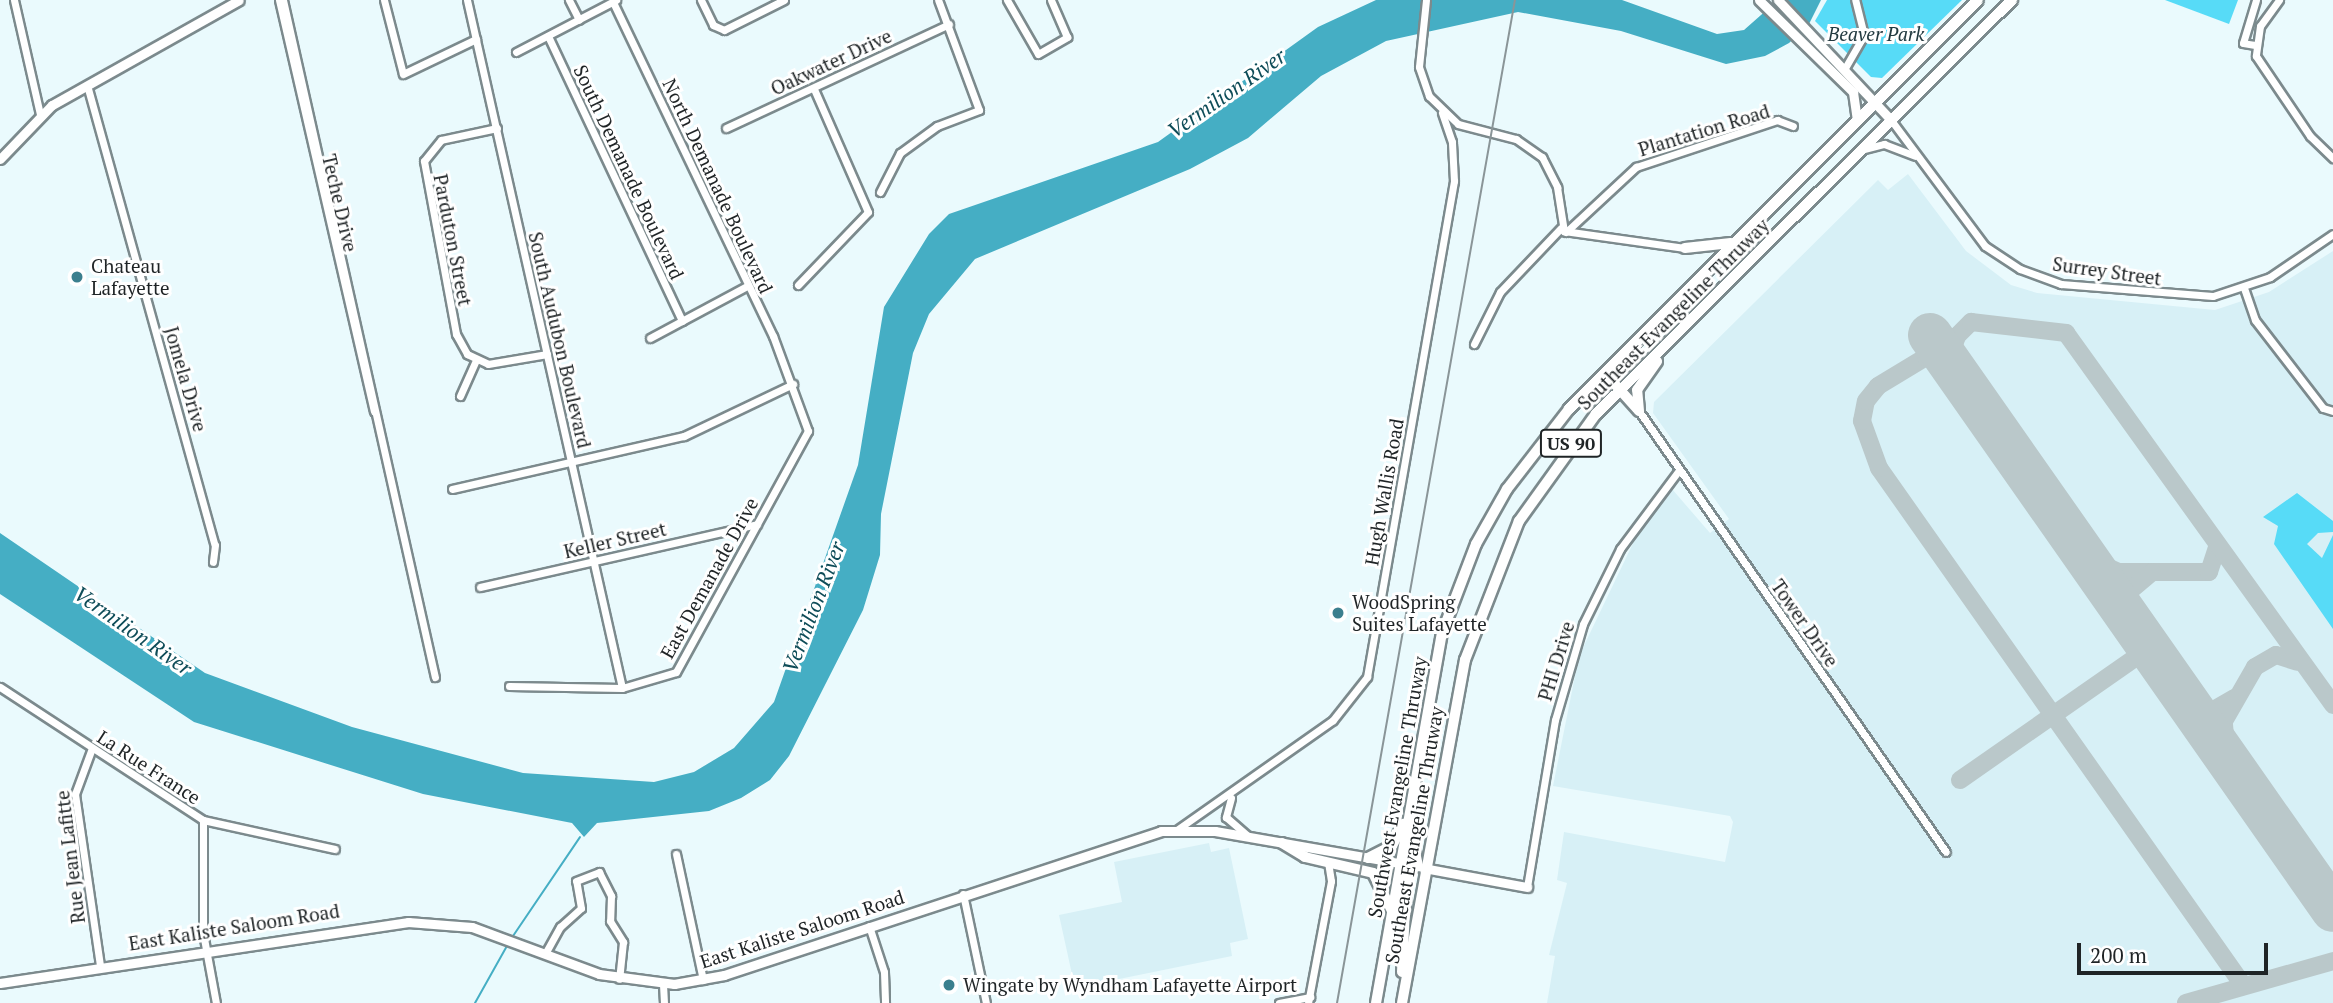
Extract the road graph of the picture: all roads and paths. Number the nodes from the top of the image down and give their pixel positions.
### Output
1 (14, 0) edge
2 (281, 0) edge
3 (384, 0) edge
4 (467, 0) edge
5 (569, 0) edge
6 (701, 0) edge
7 (785, 0) edge
8 (938, 0) edge
9 (1007, 0) edge
10 (1051, 0) edge
11 (1426, 0) edge
12 (1759, 0) edge
13 (1778, 0) edge
14 (1855, 0) edge
15 (1978, 0) edge
16 (2012, 0) edge
17 (2256, 0) edge
18 (2278, 0) edge
19 (235, 1) edge
20 (615, 1) edge
21 (579, 20) junction
22 (949, 24) junction
23 (548, 36) junction
24 (476, 39) junction
25 (2255, 45) junction
26 (516, 52) dead end
27 (1845, 68) junction
28 (87, 85) junction
29 (814, 89) junction
30 (1878, 101) junction
31 (1442, 113) junction
32 (40, 114) junction
33 (1891, 120) junction
34 (1857, 122) junction
35 (1793, 126) dead end
36 (1468, 127) junction
37 (497, 128) junction
38 (726, 128) dead end
39 (1452, 144) junction
40 (1860, 150) junction
41 (1917, 156) junction
42 (2333, 158) edge
43 (0, 159) edge
44 (880, 192) dead end
45 (1752, 226) junction
46 (1563, 230) junction
47 (2333, 234) edge
48 (1685, 248) junction
49 (1701, 278) junction
50 (798, 285) dead end
51 (747, 286) junction
52 (2244, 288) junction
53 (682, 321) junction
54 (1676, 334) junction
55 (650, 338) dead end
56 (1474, 344) dead end
57 (548, 354) junction
58 (1626, 354) junction
59 (476, 360) junction
60 (1637, 373) junction
61 (793, 384) junction
62 (1620, 390) junction
63 (460, 396) dead end
64 (1639, 411) junction
65 (2333, 411) edge
66 (572, 462) junction
67 (1679, 470) junction
68 (452, 489) dead end
69 (757, 524) junction
70 (594, 561) junction
71 (213, 562) dead end
72 (480, 587) dead end
73 (435, 677) dead end
74 (509, 686) dead end
75 (0, 687) edge
76 (622, 688) junction
77 (92, 748) junction
78 (1415, 781) junction
79 (1232, 796) junction
80 (1409, 816) junction
81 (203, 820) junction
82 (1178, 829) junction
83 (1249, 837) junction
84 (1282, 843) junction
85 (335, 849) dead end
86 (1946, 852) dead end
87 (676, 854) dead end
88 (1368, 858) junction
89 (1328, 863) junction
90 (1343, 866) junction
91 (1413, 866) junction
92 (1331, 881) junction
93 (1527, 887) joint
94 (963, 894) junction
95 (1392, 915) junction
96 (869, 926) junction
97 (205, 949) junction
98 (546, 952) junction
99 (100, 966) junction
100 (619, 979) junction
101 (703, 980) junction
102 (0, 983) edge
103 (663, 984) junction
104 (1309, 1000) edge
105 (216, 1003) edge
106 (664, 1003) edge
107 (885, 1003) edge
108 (986, 1003) edge
109 (1279, 1003) edge
110 (1376, 1003) edge
111 (1401, 1003) edge

1 - 32 street
2 - 73 street, Teche Drive
3 - 24 street
4 - 24 street, South Audubon Boulevard
5 - 21 street
6 - 7 street
8 - 22 street
9 - 10 street
11 - 31 street, Hugh Wallis Road
12 - 34 main road
13 - 27 main road
14 - 27 street
15 - 30 highway, US 90
16 - 33 highway, Southeast Evangeline Thruway / US 90
17 - 25 street
18 - 25 street
19 - 28 main road
20 - 21 street
20 - 51 street, North Demanade Boulevard
21 - 23 street
22 - 29 street, Oakwater Drive
22 - 44 street
23 - 26 street
23 - 53 street, South Demanade Boulevard
24 - 37 street, South Audubon Boulevard
25 - 42 street
27 - 30 main road
28 - 32 main road
28 - 71 street, Jomela Drive
29 - 38 street, Oakwater Drive
29 - 50 street
30 - 33 main road
30 - 34 highway, Southeast Evangeline Thruway / US 90
31 - 36 street
31 - 39 street, Hugh Wallis Road
32 - 43 main road
33 - 40 highway, Southeast Evangeline Thruway / US 90
33 - 41 street, Surrey Street
34 - 45 highway, Southeast Evangeline Thruway / US 90
35 - 46 street, Plantation Road
36 - 39 street
36 - 46 street
37 - 57 street, South Audubon Boulevard
37 - 59 street, Parduton Street
39 - 79 street, Hugh Wallis Road
40 - 41 street
40 - 54 highway, Southeast Evangeline Thruway / US 90
41 - 52 street, Surrey Street
45 - 48 highway
45 - 49 highway, Southwest Evangeline Thruway / US 90
46 - 48 street
46 - 56 street, Plantation Road
47 - 52 street, Surrey Street
48 - 49 highway
49 - 58 highway, Southwest Evangeline Thruway / US 90
51 - 53 street
51 - 61 street, North Demanade Boulevard
52 - 65 street
53 - 55 street
54 - 60 highway, Southeast Evangeline Thruway / US 90
54 - 64 highway
57 - 59 street
57 - 66 street, South Audubon Boulevard
58 - 60 highway
58 - 62 highway
58 - 78 highway, Southwest Evangeline Thruway / US 90
59 - 63 street
60 - 62 highway, Southeast Evangeline Thruway / US 90
61 - 66 street
61 - 69 street, East Demanade Drive
62 - 64 highway
62 - 91 highway, Southeast Evangeline Thruway / US 90
64 - 67 street, Tower Drive
66 - 68 street
66 - 70 street, South Audubon Boulevard
67 - 86 street, Tower Drive
67 - 93 street, PHI Drive
69 - 70 street, Keller Street
69 - 76 street, East Demanade Drive
70 - 72 street, Keller Street
70 - 76 street, South Audubon Boulevard
74 - 76 street, East Demanade Drive
75 - 77 street, La Rue France
77 - 81 street, La Rue France
77 - 99 street, Rue Jean Lafitte
78 - 80 highway, Southwest Evangeline Thruway / US 90
78 - 88 highway
79 - 82 street, Hugh Wallis Road
79 - 83 street
80 - 91 highway, Southwest Evangeline Thruway / US 90
80 - 91 highway
81 - 85 street, La Rue France
81 - 97 street
82 - 83 main road, East Kaliste Saloom Road
82 - 94 main road, East Kaliste Saloom Road
83 - 84 main road, East Kaliste Saloom Road
84 - 88 main road, East Kaliste Saloom Road
84 - 89 highway
87 - 101 street
88 - 91 main road, East Kaliste Saloom Road
89 - 90 highway
89 - 92 street
90 - 92 street
90 - 95 highway
91 - 93 main road, East Kaliste Saloom Road
91 - 95 highway, Southwest Evangeline Thruway / US 90
91 - 111 highway, Southeast Evangeline Thruway / US 90
91 - 111 highway
92 - 104 street
94 - 96 main road, East Kaliste Saloom Road
94 - 108 street
95 - 110 highway, Southwest Evangeline Thruway / US 90
96 - 101 main road, East Kaliste Saloom Road
96 - 107 street
97 - 98 main road, East Kaliste Saloom Road
97 - 99 main road, East Kaliste Saloom Road
97 - 105 street
98 - 100 main road, East Kaliste Saloom Road
98 - 100 street
99 - 102 main road, East Kaliste Saloom Road
100 - 103 main road, East Kaliste Saloom Road
101 - 103 main road, East Kaliste Saloom Road
103 - 106 street
104 - 109 street

